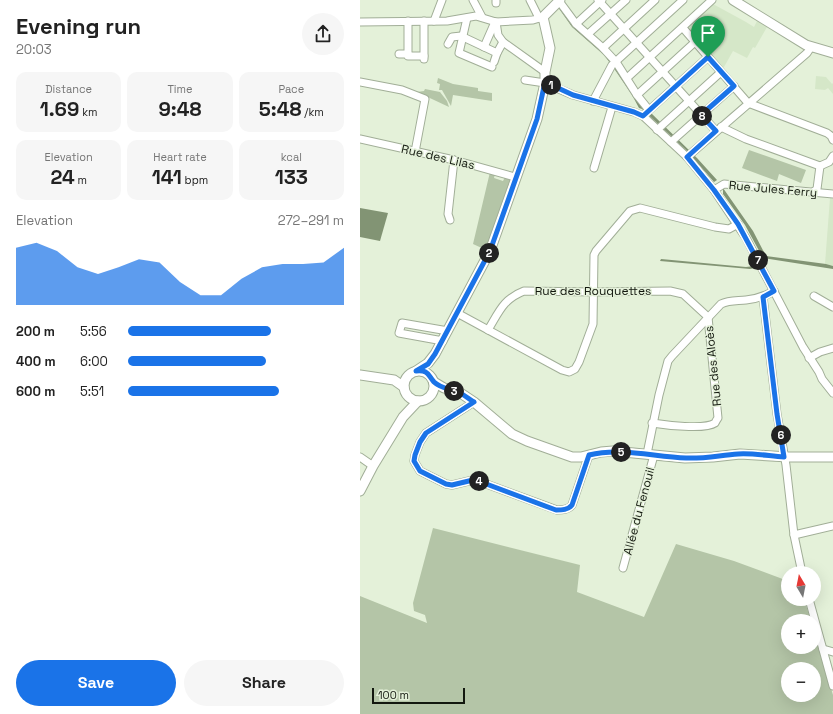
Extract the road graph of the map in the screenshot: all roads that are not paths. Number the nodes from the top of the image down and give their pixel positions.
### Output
1 (442, 0) edge
2 (473, 0) edge
3 (530, 0) edge
4 (559, 0) edge
5 (626, 0) edge
6 (655, 0) edge
7 (683, 0) edge
8 (712, 0) edge
9 (733, 0) edge
10 (600, 1) edge
11 (610, 14) junction
12 (482, 17) junction
13 (469, 18) junction
14 (541, 18) junction
15 (408, 21) junction
16 (424, 21) junction
17 (434, 21) junction
18 (360, 22) edge
19 (496, 22) junction
20 (576, 24) junction
21 (683, 28) junction
22 (624, 29) junction
23 (588, 34) junction
24 (463, 38) junction
25 (503, 42) junction
26 (696, 42) junction
27 (636, 43) junction
28 (448, 44) dead end
29 (808, 46) junction
30 (484, 47) junction
31 (603, 48) junction
32 (497, 53) junction
33 (833, 53) edge
34 (399, 54) dead end
35 (408, 55) junction
36 (708, 57) junction
37 (650, 58) junction
38 (616, 62) junction
39 (545, 72) junction
40 (663, 72) junction
41 (721, 72) junction
42 (627, 78) junction
43 (525, 80) dead end
44 (360, 82) edge
45 (545, 82) junction
46 (734, 86) junction
47 (676, 87) junction
48 (637, 95) junction
49 (593, 101) junction
50 (689, 101) junction
51 (748, 103) junction
52 (612, 107) junction
53 (649, 110) junction
54 (701, 115) junction
55 (643, 116) junction
56 (719, 129) junction
57 (657, 130) junction
58 (360, 139) edge
59 (833, 140) edge
60 (671, 142) junction
61 (415, 152) junction
62 (687, 157) junction
63 (831, 159) edge
64 (454, 160) junction
65 (820, 166) junction
66 (594, 168) dead end
67 (515, 177) junction
68 (714, 190) junction
69 (813, 192) junction
70 (833, 194) edge
71 (450, 220) dead end
72 (738, 224) junction
73 (774, 291) junction
74 (593, 292) junction
75 (814, 296) dead end
76 (763, 297) junction
77 (833, 307) edge
78 (457, 313) junction
79 (708, 317) junction
80 (488, 330) junction
81 (448, 331) junction
82 (443, 341) junction
83 (833, 348) edge
84 (435, 354) junction
85 (809, 358) junction
86 (416, 371) junction
87 (819, 372) junction
88 (360, 374) edge
89 (407, 377) junction
90 (433, 379) junction
91 (394, 380) junction
92 (833, 386) edge
93 (405, 389) junction
94 (450, 390) junction
95 (833, 392) edge
96 (430, 396) junction
97 (418, 401) junction
98 (474, 402) junction
99 (402, 417) junction
100 (652, 423) junction
101 (589, 455) junction
102 (651, 455) junction
103 (360, 457) edge
104 (784, 457) junction
105 (833, 457) edge
106 (373, 466) junction
107 (360, 491) edge
108 (833, 526) edge
109 (794, 535) junction
110 (801, 566) edge
111 (623, 568) dead end
112 (811, 606) edge
113 (822, 649) junction
114 (833, 652) edge
115 (833, 686) edge

1 - 17 street
2 - 12 street
3 - 14 street
4 - 14 street
4 - 20 street
5 - 11 street
6 - 22 street
7 - 27 street
8 - 21 street
9 - 29 street
10 - 11 street
10 - 20 street
11 - 22 street
11 - 23 street
12 - 13 street
12 - 19 street
13 - 17 street
13 - 24 street
14 - 19 street
14 - 39 street
15 - 16 street
15 - 18 street
15 - 35 street
16 - 17 street
16 - 35 street
19 - 25 street
19 - 30 street
20 - 23 street
21 - 26 street
21 - 37 street
22 - 27 street
22 - 31 street
23 - 31 street
24 - 28 street
24 - 30 street
24 - 32 street
25 - 32 street
25 - 39 street
26 - 36 street
26 - 40 street
27 - 37 street
27 - 38 street
29 - 33 street
29 - 51 street
30 - 32 street
31 - 38 street
34 - 35 street
36 - 41 street
36 - 47 street
37 - 40 street
37 - 42 street
38 - 42 street
38 - 49 street
39 - 45 street
40 - 47 street
40 - 48 street
41 - 46 street
41 - 50 street
42 - 48 street
43 - 45 street
44 - 61 street
45 - 49 street
45 - 67 street
46 - 51 street
46 - 54 street
47 - 50 street
47 - 53 street
48 - 53 street
49 - 52 street
50 - 54 street
50 - 57 street
51 - 56 street
51 - 59 street
52 - 55 street
52 - 66 street
53 - 55 street
54 - 56 street
54 - 60 street
55 - 57 street
56 - 62 street
56 - 65 street
57 - 60 street
58 - 61 street, Rue des Lilas
60 - 62 street
61 - 64 street, Rue des Lilas
62 - 68 street
63 - 65 street
64 - 67 street, Rue des Lilas
64 - 71 street
65 - 69 street
67 - 78 street
68 - 69 street, Rue Jules Ferry
68 - 72 street
69 - 70 street, Rue Jules Ferry
72 - 73 street
72 - 74 street
73 - 76 street, Allée du Fenouil
73 - 85 street
74 - 79 street, Rue des Rouquettes
74 - 80 street, Rue des Rouquettes
74 - 80 street
75 - 77 street
76 - 79 street, Allée du Fenouil
76 - 104 street
78 - 80 street
78 - 81 street
79 - 100 street, Allée du Fenouil
79 - 100 street, Rue des Aloès
81 - 82 street
81 - 82 street
82 - 84 street
83 - 85 street
84 - 86 street
84 - 90 street
85 - 87 street
86 - 89 street
86 - 90 street
87 - 92 street
87 - 95 street
88 - 91 street
89 - 91 street
89 - 93 street
90 - 94 street
90 - 96 street
91 - 93 street
93 - 97 street
93 - 99 street
94 - 96 street
94 - 98 street
96 - 97 street
97 - 99 street
98 - 101 street
98 - 101 street
99 - 106 street
100 - 102 street, Allée du Fenouil
101 - 102 street
102 - 104 street
102 - 111 street, Allée du Fenouil
103 - 106 street
104 - 105 street
104 - 109 street
106 - 107 street
108 - 109 street
109 - 110 street
112 - 113 street
113 - 114 street
113 - 115 street

